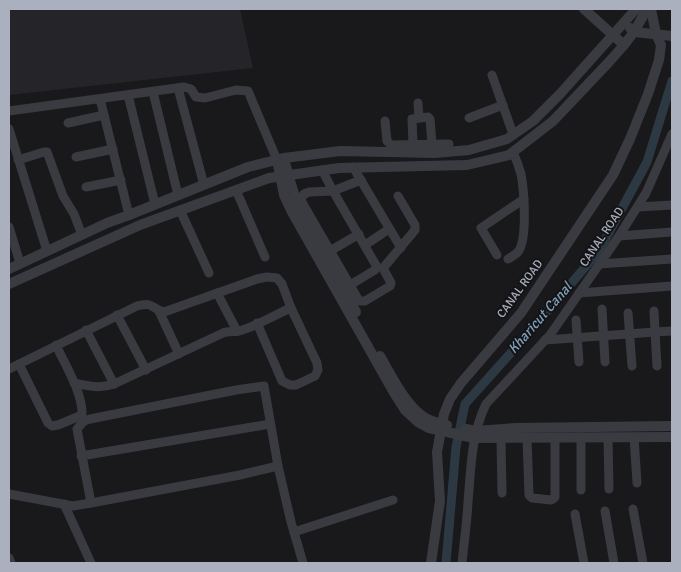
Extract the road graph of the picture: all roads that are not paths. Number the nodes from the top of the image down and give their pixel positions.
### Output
1 (636, 9) edge
2 (647, 9) edge
3 (651, 9) edge
4 (586, 10) edge
5 (623, 24) junction
6 (634, 32) junction
7 (656, 34) junction
8 (613, 36) junction
9 (672, 36) edge
10 (624, 46) junction
11 (492, 75) dead end
12 (178, 88) junction
13 (153, 92) junction
14 (128, 95) junction
15 (100, 98) junction
16 (418, 104) dead end
17 (503, 105) junction
18 (9, 110) edge
19 (104, 115) junction
20 (419, 118) junction
21 (469, 118) dead end
22 (385, 121) dead end
23 (68, 123) dead end
24 (9, 129) edge
25 (513, 134) junction
26 (672, 134) edge
27 (432, 144) junction
28 (449, 144) dead end
29 (418, 147) junction
30 (113, 149) junction
31 (513, 152) junction
32 (76, 157) dead end
33 (281, 159) junction
34 (18, 160) junction
35 (353, 168) junction
36 (322, 170) junction
37 (285, 175) junction
38 (120, 180) junction
39 (361, 180) junction
40 (204, 185) junction
41 (86, 187) dead end
42 (236, 190) junction
43 (333, 191) junction
44 (178, 195) junction
45 (398, 196) dead end
46 (524, 199) junction
47 (155, 204) junction
48 (672, 205) edge
49 (638, 207) junction
50 (180, 210) junction
51 (129, 214) junction
52 (9, 227) edge
53 (390, 229) junction
54 (672, 232) edge
55 (358, 234) junction
56 (82, 235) junction
57 (619, 236) junction
58 (364, 244) junction
59 (401, 248) junction
60 (47, 251) junction
61 (330, 251) junction
62 (497, 255) dead end
63 (265, 257) dead end
64 (508, 259) dead end
65 (672, 259) edge
66 (20, 263) junction
67 (599, 264) junction
68 (9, 269) edge
69 (209, 273) dead end
70 (9, 284) edge
71 (350, 285) junction
72 (672, 286) edge
73 (217, 293) junction
74 (579, 293) junction
75 (291, 308) junction
76 (602, 309) dead end
77 (159, 311) junction
78 (654, 311) dead end
79 (628, 313) dead end
80 (117, 315) junction
81 (576, 320) dead end
82 (257, 323) junction
83 (86, 330) junction
84 (237, 331) junction
85 (672, 331) edge
86 (655, 332) junction
87 (630, 334) junction
88 (604, 336) junction
89 (578, 338) junction
90 (545, 340) junction
91 (56, 345) junction
92 (179, 354) junction
93 (578, 362) dead end
94 (605, 362) dead end
95 (19, 364) junction
96 (632, 366) dead end
97 (657, 366) dead end
98 (9, 369) edge
99 (146, 370) junction
100 (282, 381) junction
101 (74, 383) junction
102 (114, 384) junction
103 (264, 386) junction
104 (83, 418) junction
105 (270, 424) junction
106 (672, 426) edge
107 (442, 427) junction
108 (475, 434) junction
109 (608, 437) junction
110 (634, 437) junction
111 (672, 437) edge
112 (500, 438) junction
113 (526, 438) junction
114 (555, 438) junction
115 (581, 438) junction
116 (81, 456) junction
117 (278, 466) junction
118 (637, 483) dead end
119 (609, 489) dead end
120 (581, 490) dead end
121 (502, 493) dead end
122 (9, 494) edge
123 (394, 500) dead end
124 (91, 503) junction
125 (64, 504) junction
126 (633, 509) dead end
127 (605, 511) dead end
128 (575, 514) dead end
129 (294, 532) junction
130 (9, 558) edge
131 (11, 563) edge
132 (91, 563) edge
133 (303, 563) edge
134 (431, 563) edge
135 (462, 563) edge
136 (584, 563) edge
137 (614, 563) edge
138 (643, 563) edge

1 - 5 street
2 - 6 street
3 - 7 street, CANAL ROAD
4 - 8 street
5 - 6 street
5 - 8 street
6 - 7 street
6 - 10 street
7 - 9 street
7 - 107 street, CANAL ROAD
8 - 10 street
8 - 25 street
10 - 31 street
11 - 17 street
12 - 13 street
12 - 33 street
12 - 40 street
13 - 14 street
13 - 44 street
14 - 15 street
14 - 47 street
15 - 18 street
15 - 19 street
16 - 20 street
17 - 21 street
17 - 25 street
19 - 23 street
19 - 30 street
20 - 27 street
20 - 29 street
22 - 29 street
24 - 34 street
25 - 29 street
26 - 49 street, CANAL ROAD
27 - 28 street
27 - 29 street
29 - 33 street
30 - 32 street
30 - 38 street
31 - 35 street
31 - 46 street
33 - 37 street
33 - 40 street
34 - 56 street
34 - 60 street
35 - 36 street
35 - 39 street
36 - 37 street
36 - 43 street
37 - 42 street
37 - 107 street
38 - 41 street
38 - 51 street
39 - 43 street
39 - 53 street
40 - 44 street
42 - 50 street
42 - 63 street
43 - 55 street
43 - 61 street
44 - 47 street
45 - 59 street
46 - 62 street
46 - 64 street
47 - 51 street
48 - 49 street
49 - 57 street, CANAL ROAD
50 - 69 street
50 - 70 street
51 - 56 street
52 - 66 street
53 - 58 street
53 - 59 street
54 - 57 street
55 - 58 street
55 - 61 street
56 - 60 street
57 - 67 street, CANAL ROAD
58 - 71 street
59 - 71 street
60 - 66 street
61 - 71 street
65 - 67 street
66 - 68 street
67 - 74 street, CANAL ROAD
72 - 74 street
73 - 75 street
73 - 77 street
73 - 84 street
74 - 90 street, CANAL ROAD
75 - 82 street
75 - 100 street
76 - 88 street
77 - 80 street
77 - 92 street
78 - 86 street
79 - 87 street
80 - 83 street
80 - 99 street
81 - 89 street
82 - 84 street
82 - 100 street
83 - 91 street
83 - 102 street
84 - 92 street
85 - 86 street
86 - 87 street
86 - 97 street
87 - 88 street
87 - 96 street
88 - 89 street
88 - 94 street
89 - 90 street
89 - 93 street
90 - 108 street, CANAL ROAD
91 - 95 street
91 - 101 street
92 - 99 street
95 - 98 street
95 - 104 street
99 - 102 street
100 - 103 street
101 - 102 street
101 - 104 street
103 - 104 street
103 - 105 street
104 - 116 street
105 - 116 street
105 - 117 street
106 - 108 street
107 - 108 street
107 - 134 street, CANAL ROAD
108 - 112 street
108 - 135 street, CANAL ROAD
109 - 110 street
109 - 115 street
109 - 119 street
110 - 111 street
110 - 118 street
112 - 113 street
112 - 121 street
113 - 114 street
113 - 114 street
114 - 115 street
115 - 120 street
116 - 124 street
117 - 124 street
117 - 129 street
122 - 125 street
123 - 129 street
124 - 125 street
125 - 132 street
126 - 138 street
127 - 137 street
128 - 136 street
129 - 133 street
130 - 131 street

